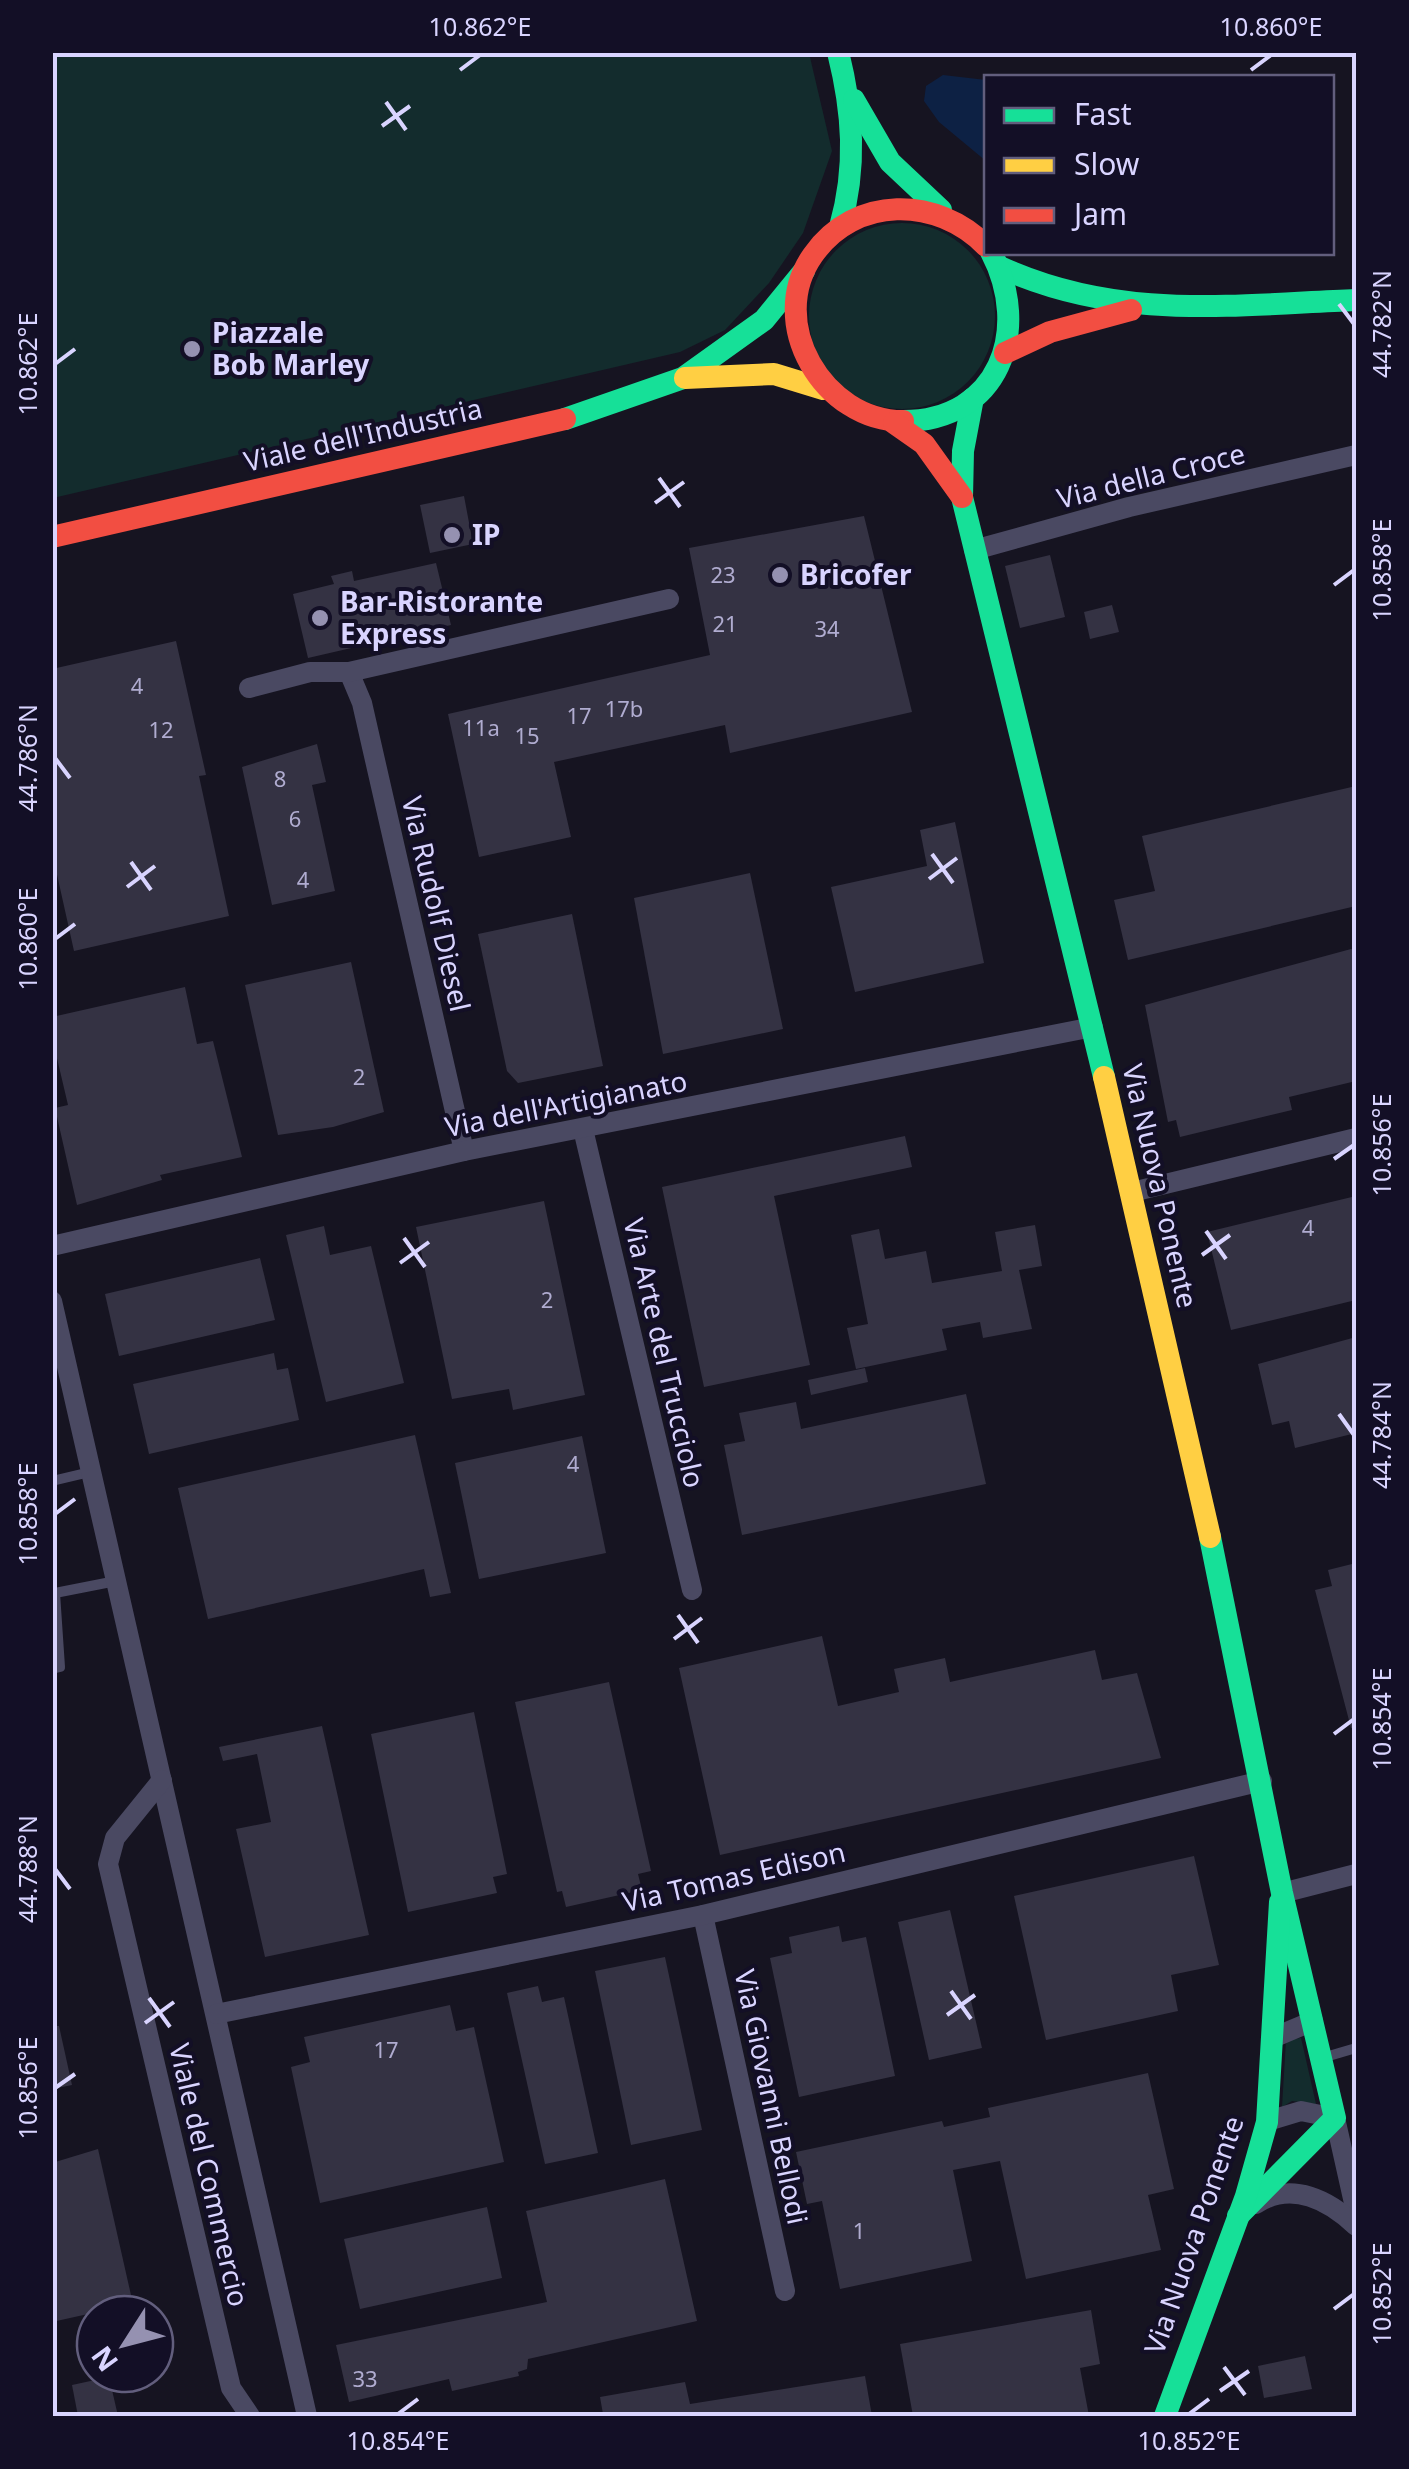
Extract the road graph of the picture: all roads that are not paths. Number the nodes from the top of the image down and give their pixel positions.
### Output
1 (838, 52) edge
2 (848, 88) junction
3 (950, 218) junction
4 (840, 227) junction
5 (984, 244) edge
6 (996, 260) edge
7 (804, 272) junction
8 (1356, 300) edge
9 (1144, 306) junction
10 (1005, 353) junction
11 (683, 378) junction
12 (826, 391) junction
13 (974, 398) junction
14 (894, 424) junction
15 (1350, 456) edge
16 (962, 497) junction
17 (53, 537) edge
18 (974, 550) junction
19 (670, 599) dead end
20 (349, 672) junction
21 (250, 688) dead end
22 (1093, 1027) junction
23 (583, 1129) junction
24 (1356, 1138) edge
25 (464, 1151) junction
26 (1132, 1192) junction
27 (52, 1246) edge
28 (52, 1301) edge
29 (92, 1472) junction
30 (52, 1482) edge
31 (117, 1581) junction
32 (54, 1588) edge
33 (692, 1590) dead end
34 (52, 1669) edge
35 (162, 1780) junction
36 (1262, 1781) junction
37 (1356, 1874) edge
38 (1282, 1893) junction
39 (703, 1915) junction
40 (216, 2014) junction
41 (1312, 2022) junction
42 (1275, 2037) junction
43 (1356, 2048) edge
44 (1321, 2058) junction
45 (1335, 2118) junction
46 (1268, 2120) junction
47 (1356, 2212) edge
48 (1238, 2216) junction
49 (1356, 2226) edge
50 (785, 2290) dead end
51 (250, 2416) edge
52 (306, 2416) edge
53 (1165, 2416) edge

1 - 2 street
2 - 3 street
2 - 4 street
3 - 4 street
3 - 5 street
4 - 7 street, Viale dell'Industria
6 - 9 street
6 - 10 street
7 - 11 street, Viale dell'Industria
7 - 12 street
8 - 9 street
9 - 10 street
10 - 13 street
11 - 12 street, Viale dell'Industria
11 - 17 street, Viale dell'Industria
12 - 14 street, Viale dell'Industria
13 - 14 street
13 - 16 street, Via Nuova Ponente
14 - 16 street, Via Nuova Ponente
15 - 18 street, Via della Croce
16 - 18 street, Via Nuova Ponente
18 - 22 street, Via Nuova Ponente
19 - 20 street
20 - 21 street
20 - 25 street, Via Rudolf Diesel
22 - 23 street, Via dell'Artigianato
22 - 26 street, Via Nuova Ponente
23 - 25 street, Via dell'Artigianato
23 - 33 street, Via Arte del Trucciolo
24 - 26 street
25 - 27 street, Via dell'Artigianato
26 - 36 street, Via Nuova Ponente
28 - 29 street, Viale del Commercio
29 - 30 lane
29 - 31 street, Viale del Commercio
31 - 32 lane
31 - 35 street, Viale del Commercio
32 - 34 lane
35 - 40 street, Viale del Commercio
35 - 51 street, Viale del Commercio
36 - 38 street, Via Nuova Ponente
36 - 39 street, Via Tomas Edison
37 - 38 street
38 - 41 street, Via Nuova Ponente
38 - 42 street, Via Nuova Ponente
39 - 40 street, Via Tomas Edison
39 - 50 street, Via Giovanni Bellodi
40 - 52 street, Viale del Commercio
41 - 42 street
41 - 44 street, Via Nuova Ponente
42 - 46 street, Via Nuova Ponente
43 - 44 lane
44 - 45 street, Via Nuova Ponente
45 - 46 street
45 - 47 street, Via Nuova Ponente
45 - 48 street
46 - 48 street, Via Nuova Ponente
48 - 49 street
48 - 53 street, Via Nuova Ponente

